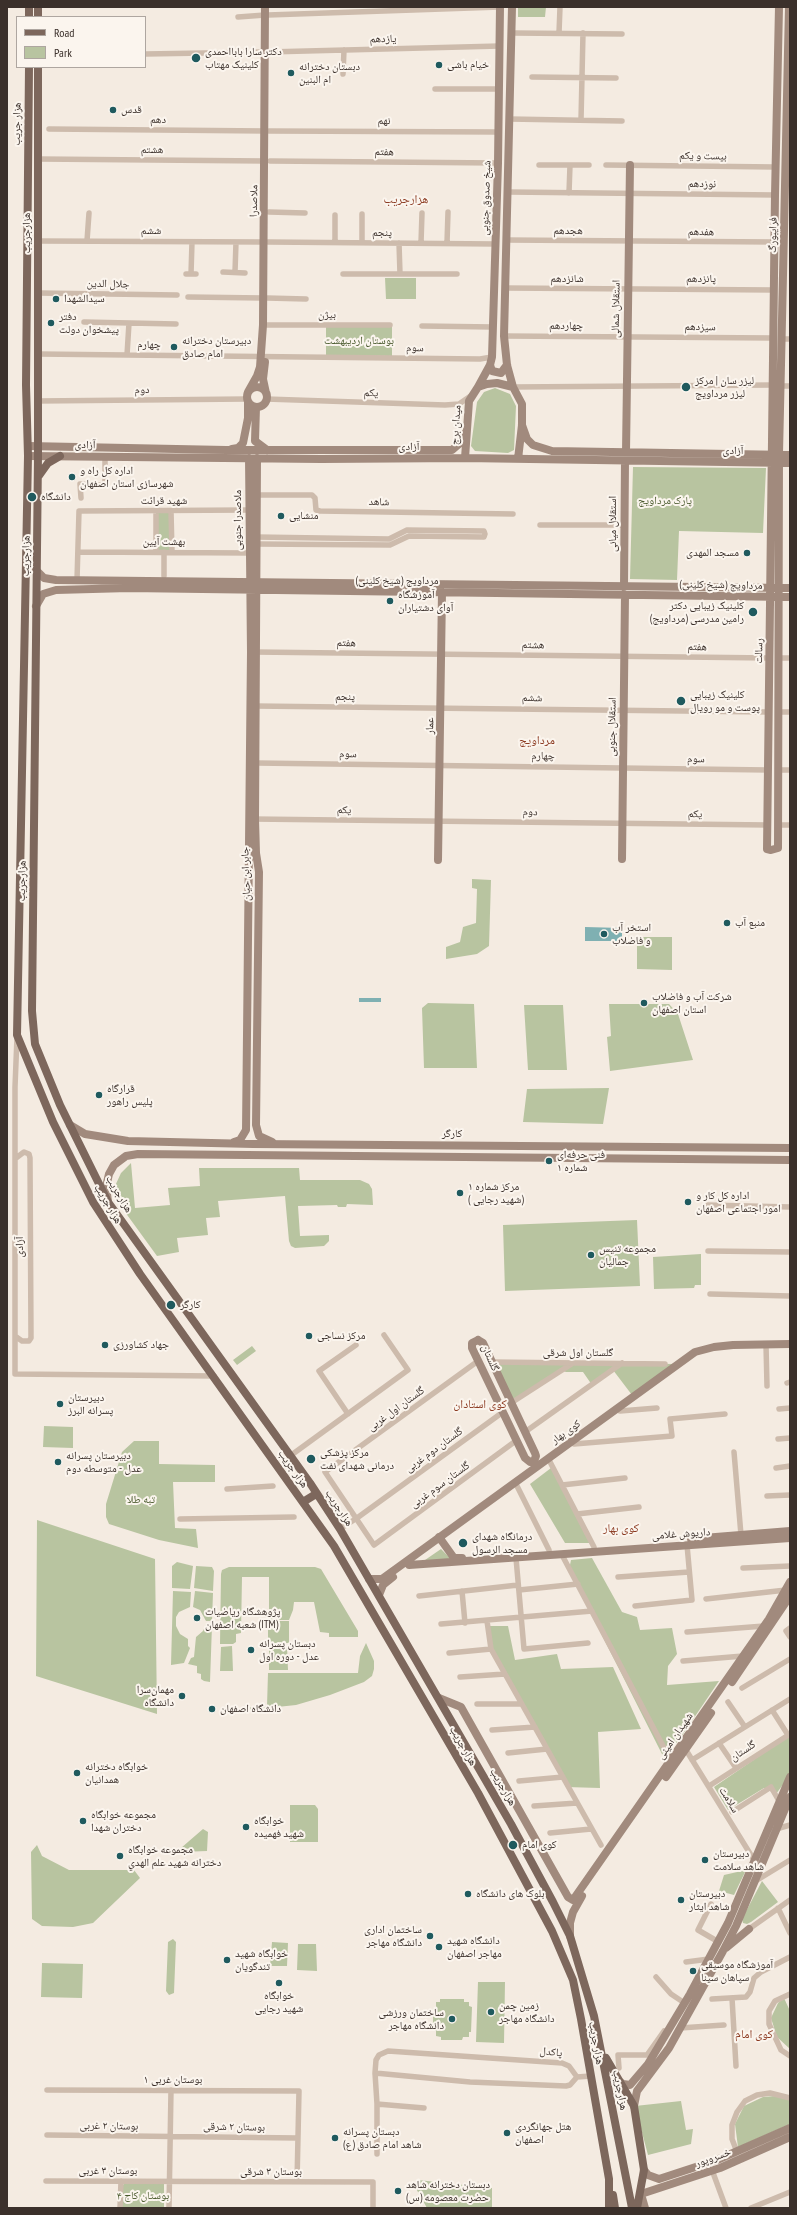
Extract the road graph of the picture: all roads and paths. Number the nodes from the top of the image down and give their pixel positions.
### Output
1 (500, 7) edge
2 (512, 7) edge
3 (560, 7) edge
4 (779, 7) edge
5 (790, 7) edge
6 (266, 11) edge
7 (238, 17) dead end
8 (512, 33) junction
9 (559, 33) junction
10 (583, 33) junction
11 (622, 34) dead end
12 (500, 46) junction
13 (344, 50) junction
14 (266, 52) junction
15 (146, 54) edge
16 (778, 55) junction
17 (788, 56) junction
18 (29, 68) edge
19 (38, 68) edge
20 (778, 72) junction
21 (787, 72) junction
22 (343, 74) dead end
23 (532, 77) dead end
24 (582, 78) junction
25 (616, 78) dead end
26 (435, 89) dead end
27 (499, 89) junction
28 (509, 119) junction
29 (581, 120) junction
30 (622, 121) dead end
31 (49, 129) dead end
32 (267, 131) junction
33 (499, 132) junction
34 (788, 150) edge
35 (38, 159) junction
36 (268, 161) junction
37 (498, 163) junction
38 (539, 165) dead end
39 (570, 165) junction
40 (589, 165) dead end
41 (606, 165) dead end
42 (630, 165) junction
43 (775, 167) junction
44 (508, 192) junction
45 (569, 192) junction
46 (629, 193) junction
47 (775, 195) junction
48 (788, 195) edge
49 (269, 212) junction
50 (448, 212) dead end
51 (89, 213) dead end
52 (305, 213) dead end
53 (422, 213) dead end
54 (362, 214) dead end
55 (335, 215) dead end
56 (506, 240) junction
57 (87, 241) junction
58 (628, 241) junction
59 (192, 242) junction
60 (236, 242) junction
61 (266, 242) junction
62 (335, 242) junction
63 (774, 242) junction
64 (38, 243) junction
65 (362, 243) junction
66 (399, 243) junction
67 (421, 243) junction
68 (447, 243) junction
69 (787, 243) edge
70 (496, 244) junction
71 (27, 245) junction
72 (223, 272) dead end
73 (236, 272) junction
74 (245, 273) dead end
75 (191, 274) dead end
76 (342, 274) dead end
77 (400, 274) junction
78 (457, 274) dead end
79 (505, 288) junction
80 (628, 289) junction
81 (774, 290) junction
82 (786, 290) edge
83 (38, 293) junction
84 (177, 295) dead end
85 (188, 297) dead end
86 (265, 298) junction
87 (306, 299) dead end
88 (774, 313) junction
89 (782, 313) junction
90 (84, 322) dead end
91 (129, 323) junction
92 (176, 324) dead end
93 (265, 325) junction
94 (390, 325) dead end
95 (422, 326) dead end
96 (493, 327) junction
97 (504, 336) junction
98 (627, 337) junction
99 (782, 338) edge
100 (38, 354) junction
101 (127, 355) junction
102 (264, 356) junction
103 (491, 361) junction
104 (507, 364) junction
105 (626, 385) junction
106 (777, 385) junction
107 (790, 386) edge
108 (478, 387) junction
109 (513, 387) junction
110 (472, 395) junction
111 (266, 396) junction
112 (248, 398) junction
113 (37, 401) junction
114 (256, 407) junction
115 (522, 425) junction
116 (466, 432) junction
117 (780, 437) junction
118 (772, 443) junction
119 (28, 446) junction
120 (38, 446) junction
121 (226, 450) junction
122 (268, 450) junction
123 (321, 450) junction
124 (626, 452) junction
125 (172, 453) junction
126 (790, 455) edge
127 (28, 456) junction
128 (38, 456) junction
129 (60, 456) junction
130 (104, 457) junction
131 (253, 458) junction
132 (465, 458) junction
133 (757, 458) junction
134 (775, 458) junction
135 (321, 459) junction
136 (518, 459) junction
137 (624, 461) junction
138 (790, 464) edge
139 (775, 475) junction
140 (38, 478) junction
141 (256, 495) junction
142 (81, 498) dead end
143 (249, 510) junction
144 (156, 511) junction
145 (171, 511) junction
146 (512, 514) dead end
147 (540, 525) dead end
148 (624, 525) junction
149 (256, 541) junction
150 (78, 552) junction
151 (156, 552) junction
152 (164, 552) junction
153 (172, 552) junction
154 (249, 553) junction
155 (36, 570) junction
156 (164, 576) dead end
157 (77, 580) junction
158 (129, 584) junction
159 (254, 586) junction
160 (790, 588) edge
161 (624, 591) junction
162 (442, 592) junction
163 (775, 593) junction
164 (790, 597) edge
165 (36, 606) junction
166 (254, 652) junction
167 (442, 654) junction
168 (624, 656) junction
169 (770, 658) junction
170 (778, 658) junction
171 (790, 658) edge
172 (253, 706) junction
173 (441, 707) junction
174 (623, 710) junction
175 (769, 712) junction
176 (778, 712) junction
177 (790, 712) edge
178 (256, 763) junction
179 (440, 765) junction
180 (622, 767) junction
181 (768, 770) junction
182 (778, 770) junction
183 (790, 770) edge
184 (252, 818) junction
185 (439, 822) junction
186 (621, 823) junction
187 (768, 825) junction
188 (778, 825) junction
189 (790, 825) edge
190 (622, 859) dead end
191 (438, 860) dead end
192 (246, 995) junction
193 (257, 995) junction
194 (17, 1035) junction
195 (70, 1125) junction
196 (256, 1125) junction
197 (246, 1127) junction
198 (190, 1143) junction
199 (230, 1144) junction
200 (276, 1144) junction
201 (329, 1144) junction
202 (384, 1144) junction
203 (790, 1148) edge
204 (189, 1154) junction
205 (285, 1155) junction
206 (352, 1156) junction
207 (16, 1158) junction
208 (790, 1160) edge
209 (108, 1202) junction
210 (707, 1205) dead end
211 (790, 1207) edge
212 (708, 1251) dead end
213 (790, 1252) edge
214 (710, 1294) dead end
215 (790, 1296) edge
216 (384, 1335) dead end
217 (15, 1336) junction
218 (790, 1344) edge
219 (356, 1345) dead end
220 (766, 1347) junction
221 (790, 1349) edge
222 (478, 1361) junction
223 (492, 1362) junction
224 (573, 1363) junction
225 (622, 1363) junction
226 (664, 1364) dead end
227 (214, 1376) junction
228 (767, 1386) dead end
229 (511, 1403) junction
230 (657, 1408) dead end
231 (790, 1408) edge
232 (779, 1409) dead end
233 (620, 1411) junction
234 (503, 1412) junction
235 (348, 1414) junction
236 (725, 1414) dead end
237 (525, 1432) junction
238 (790, 1438) edge
239 (778, 1439) dead end
240 (517, 1440) junction
241 (573, 1443) junction
242 (734, 1452) dead end
243 (290, 1456) junction
244 (548, 1460) junction
245 (790, 1466) edge
246 (776, 1468) dead end
247 (626, 1478) dead end
248 (516, 1483) junction
249 (562, 1485) junction
250 (274, 1486) dead end
251 (227, 1489) dead end
252 (316, 1494) junction
253 (790, 1495) edge
254 (767, 1496) dead end
255 (303, 1502) junction
256 (639, 1507) dead end
257 (577, 1514) junction
258 (294, 1517) dead end
259 (357, 1518) junction
260 (180, 1519) dead end
261 (340, 1529) junction
262 (790, 1531) edge
263 (741, 1535) junction
264 (790, 1538) edge
265 (441, 1539) junction
266 (687, 1545) junction
267 (594, 1547) junction
268 (622, 1547) junction
269 (549, 1550) junction
270 (562, 1554) junction
271 (516, 1558) junction
272 (457, 1560) junction
273 (408, 1563) junction
274 (790, 1566) edge
275 (743, 1568) dead end
276 (689, 1572) junction
277 (618, 1577) dead end
278 (369, 1579) junction
279 (790, 1582) edge
280 (578, 1584) junction
281 (518, 1587) junction
282 (462, 1591) junction
283 (788, 1593) edge
284 (379, 1595) junction
285 (419, 1596) dead end
286 (706, 1599) dead end
287 (635, 1606) dead end
288 (592, 1612) junction
289 (521, 1618) junction
290 (487, 1621) junction
291 (465, 1623) junction
292 (442, 1624) dead end
293 (764, 1626) junction
294 (788, 1629) edge
295 (687, 1632) dead end
296 (790, 1637) edge
297 (588, 1643) dead end
298 (491, 1649) junction
299 (449, 1653) dead end
300 (743, 1656) junction
301 (790, 1659) edge
302 (683, 1661) dead end
303 (505, 1674) junction
304 (460, 1678) dead end
305 (742, 1688) dead end
306 (439, 1698) junction
307 (790, 1699) edge
308 (728, 1702) dead end
309 (477, 1704) dead end
310 (521, 1704) junction
311 (772, 1710) junction
312 (535, 1727) junction
313 (745, 1727) junction
314 (492, 1730) dead end
315 (789, 1734) edge
316 (719, 1743) junction
317 (683, 1748) junction
318 (547, 1749) junction
319 (508, 1752) dead end
320 (692, 1760) junction
321 (671, 1761) junction
322 (736, 1768) junction
323 (563, 1777) junction
324 (790, 1777) edge
325 (519, 1781) dead end
326 (488, 1783) junction
327 (709, 1786) junction
328 (475, 1788) junction
329 (790, 1797) edge
330 (497, 1799) junction
331 (577, 1803) junction
332 (484, 1805) junction
333 (534, 1806) dead end
334 (780, 1807) junction
335 (732, 1812) dead end
336 (790, 1825) edge
337 (592, 1829) junction
338 (776, 1829) junction
339 (550, 1833) dead end
340 (601, 1845) dead end
341 (754, 1860) junction
342 (790, 1860) edge
343 (754, 1882) junction
344 (577, 1899) junction
345 (790, 1900) edge
346 (711, 1904) dead end
347 (778, 1908) junction
348 (738, 1921) junction
349 (750, 1928) junction
350 (790, 1933) edge
351 (570, 1936) junction
352 (718, 1940) junction
353 (727, 1942) junction
354 (723, 1951) junction
355 (790, 1957) edge
356 (709, 1959) junction
357 (686, 1962) dead end
358 (656, 1977) dead end
359 (790, 1994) edge
360 (687, 1997) junction
361 (732, 1998) junction
362 (712, 1999) dead end
363 (724, 2025) dead end
364 (680, 2028) junction
365 (601, 2048) junction
366 (790, 2056) edge
367 (736, 2066) dead end
368 (619, 2068) dead end
369 (375, 2073) junction
370 (591, 2076) junction
371 (576, 2077) junction
372 (617, 2079) junction
373 (638, 2081) junction
374 (46, 2090) dead end
375 (172, 2090) junction
376 (790, 2098) edge
377 (377, 2104) junction
378 (634, 2106) junction
379 (424, 2108) dead end
380 (790, 2128) edge
381 (47, 2135) dead end
382 (171, 2136) junction
383 (790, 2137) edge
384 (298, 2138) junction
385 (753, 2149) junction
386 (737, 2152) junction
387 (377, 2154) dead end
388 (644, 2170) junction
389 (712, 2170) junction
390 (46, 2181) dead end
391 (120, 2181) junction
392 (170, 2181) junction
393 (297, 2182) junction
394 (661, 2182) junction
395 (790, 2192) edge
396 (641, 2194) junction
397 (120, 2208) edge
398 (169, 2208) edge
399 (373, 2208) edge
400 (611, 2208) edge
401 (632, 2208) edge
402 (637, 2208) edge
403 (645, 2208) edge
404 (726, 2208) edge
405 (750, 2208) edge

1 - 6 street
1 - 12 street, شیخ صدوق جنوبی
2 - 8 street, شیخ صدوق جنوبی
3 - 9 street
4 - 16 street, فرایبورگ
5 - 17 street, فرایبورگ
6 - 7 street
6 - 14 street, ملاصدرا
8 - 9 street
8 - 28 street, شیخ صدوق جنوبی
9 - 10 street
10 - 11 street
10 - 24 street
12 - 13 street, یازدهم
12 - 27 street, شیخ صدوق جنوبی
13 - 14 street, یازدهم
13 - 22 street
14 - 15 street, یازدهم
14 - 32 street, ملاصدرا
16 - 17 street
16 - 20 street, فرایبورگ
17 - 21 street, فرایبورگ
18 - 71 main road, هزار جریب
19 - 35 main road, هزارجریب
20 - 21 street
20 - 43 street, فرایبورگ
21 - 34 street, فرایبورگ
23 - 24 street
24 - 25 street
24 - 29 street
26 - 27 street
27 - 33 street, شیخ صدوق جنوبی
28 - 29 street
28 - 44 street, شیخ صدوق جنوبی
29 - 30 street
31 - 32 street, دهم
32 - 33 street, نهم
32 - 36 street, ملاصدرا
33 - 37 street, شیخ صدوق جنوبی
34 - 48 street, فرایبورگ
35 - 36 street, هشتم
35 - 64 main road, هزارجریب
36 - 37 street, هفتم
36 - 49 street, ملاصدرا
36 - 61 street, ملاصدرا
37 - 70 street, شیخ صدوق جنوبی
38 - 39 street
39 - 40 street
39 - 45 street
41 - 42 street, بیست و یکم
42 - 43 street, بیست و یکم
42 - 46 street, استقلال شمالی
43 - 47 street, فرایبورگ
44 - 45 street, نوزدهم
44 - 56 street, شیخ صدوق جنوبی
45 - 46 street, نوزدهم
46 - 47 street, نوزدهم
46 - 58 street, استقلال شمالی
47 - 63 street, فرایبورگ
48 - 69 street, فرایبورگ
49 - 52 street
49 - 61 street, ملاصدرا
50 - 68 street
51 - 57 street
53 - 67 street
54 - 65 street
55 - 62 street
56 - 58 street, هجدهم
56 - 79 street, شیخ صدوق جنوبی
57 - 59 street, ششم
57 - 64 street, ششم
58 - 63 street, هفدهم
58 - 80 street, استقلال شمالی
59 - 60 street, ششم
59 - 75 street
60 - 61 street, ششم
60 - 73 street
61 - 62 street, پنجم
61 - 86 street, ملاصدرا
62 - 65 street, پنجم
63 - 81 street, فرایبورگ
64 - 71 main road
64 - 83 main road, هزارجریب
65 - 66 street, پنجم
66 - 67 street, پنجم
66 - 77 street
67 - 68 street, پنجم
68 - 70 street, پنجم
69 - 82 street, فرایبورگ
70 - 96 street, شیخ صدوق جنوبی
71 - 119 main road, هزار جریب
72 - 73 street
73 - 74 street
76 - 77 street
77 - 78 street
79 - 80 street, شانزدهم
79 - 97 street, شیخ صدوق جنوبی
80 - 81 street, پانزدهم
80 - 98 street, استقلال شمالی
81 - 88 street, فرایبورگ
82 - 89 street, فرایبورگ
83 - 84 street, جلال الدین
83 - 100 main road, هزارجریب
85 - 86 street
86 - 87 street
86 - 93 street, ملاصدرا
88 - 89 street
88 - 99 street, فرایبورگ
89 - 99 street, فرایبورگ
90 - 91 street
91 - 92 street
91 - 101 street
93 - 94 street, بیژن
93 - 102 street, ملاصدرا
95 - 96 street
96 - 103 street, شیخ صدوق جنوبی
97 - 98 street, چهاردهم
97 - 104 street, شیخ صدوق جنوبی
98 - 99 street, سیزدهم
98 - 105 street, استقلال شمالی
99 - 106 street, فرایبورگ
100 - 101 street, چهارم
100 - 113 main road, هزارجریب
101 - 102 street, چهارم
102 - 103 street, سوم
102 - 111 street, ملاصدرا
102 - 112 street, ملاصدرا
103 - 104 street
103 - 108 street, شیخ صدوق جنوبی
104 - 109 street, شیخ صدوق جنوبی
105 - 106 street
105 - 109 street
105 - 124 street, استقلال شمالی
106 - 107 street
106 - 117 street, فرایبورگ
106 - 118 street, فرایبورگ
108 - 109 street
108 - 110 street, میدان برج
109 - 115 street
110 - 111 street, یکم
110 - 116 street, میدان برج
111 - 112 street
111 - 114 street
112 - 113 street, دوم
112 - 114 street
112 - 121 street
113 - 120 main road, هزارجریب
114 - 122 street
115 - 124 street, آزادی
115 - 136 street
116 - 123 street, آزادی
116 - 132 street, میدان برج
117 - 126 street
117 - 134 street, فرایبورگ
118 - 133 street
118 - 134 street, فرایبورگ
119 - 120 street, آزادی
119 - 127 main road, هزار جریب
120 - 125 street, آزادی
120 - 128 main road, هزارجریب
121 - 122 street, آزادی
121 - 125 street, آزادی
122 - 123 street, آزادی
123 - 135 street
124 - 133 street, آزادی
125 - 130 street, آزادی
125 - 131 street, آزادی
126 - 134 street, آزادی
127 - 128 street, آزادی
127 - 194 main road, هزار جریب
128 - 129 street, آزادی
128 - 140 main road, هزارجریب
129 - 130 street, آزادی
129 - 140 main road
130 - 142 street
131 - 135 street, آزادی
131 - 141 street, ملاصدرا جنوبی
131 - 143 street, ملاصدرا جنوبی
132 - 135 street, آزادی
132 - 136 street, آزادی
133 - 134 street, آزادی
133 - 137 street, آزادی
133 - 139 street
134 - 138 street, آزادی
134 - 139 street, رسالت
136 - 137 street, آزادی
137 - 148 street, استقلال میانی
138 - 139 street
139 - 163 street, رسالت
140 - 155 main road, هزارجریب
141 - 146 street, شاهد
141 - 149 street, ملاصدرا جنوبی
143 - 145 street, شهید قرائت
143 - 154 street, ملاصدرا جنوبی
144 - 145 street, شهید قرائت
144 - 150 street, شهید قرائت
144 - 151 street
145 - 153 street
147 - 148 street
148 - 161 street, استقلال میانی
149 - 149 street
149 - 159 street, ملاصدرا جنوبی
150 - 151 street, بهشت آیین
150 - 157 street
151 - 152 street, بهشت آیین
152 - 153 street, بهشت آیین
152 - 156 street
153 - 154 street, بهشت آیین
154 - 159 street, ملاصدرا جنوبی
155 - 157 street, مرداویج (شیخ کلینی)
155 - 165 main road, هزارجریب
157 - 158 street, مرداویج (شیخ کلینی)
158 - 159 street, مرداویج (شیخ کلینی)
158 - 165 street, مرداویج (شیخ کلینی)
159 - 161 street, مرداویج (شیخ کلینی)
159 - 162 street, مرداویج (شیخ کلینی)
159 - 166 street, جابر ابن حیان
160 - 163 street, مرداویج (شیخ کلینی)
161 - 162 street, مرداویج (شیخ کلینی)
161 - 163 street, مرداویج (شیخ کلینی)
161 - 168 street, استقلال جنوبی
162 - 167 street, عمار
163 - 164 street, مرداویج (شیخ کلینی)
163 - 169 street, رسالت
163 - 170 street, رسالت
165 - 195 main road, هزارجریب
166 - 167 street, هفتم
166 - 172 street, جابر ابن حیان
167 - 168 street, هشتم
167 - 173 street, عمار
168 - 169 street, هفتم
168 - 174 street, استقلال جنوبی
169 - 175 street, رسالت
170 - 171 street
170 - 176 street, رسالت
172 - 173 street, پنجم
172 - 178 street, جابر ابن حیان
172 - 184 street, جابر ابن حیان
173 - 174 street, ششم
173 - 179 street, عمار
174 - 175 street
174 - 180 street, استقلال جنوبی
175 - 181 street, رسالت
176 - 177 street
176 - 182 street, رسالت
178 - 179 street, سوم
178 - 184 street, جابر ابن حیان
179 - 180 street, چهارم
179 - 185 street, عمار
180 - 181 street, سوم
180 - 186 street, استقلال جنوبی
181 - 187 street, رسالت
182 - 183 street
182 - 188 street, رسالت
184 - 185 street, یکم
184 - 192 street, جابر ابن حیان
184 - 193 street, جابر ابن حیان
185 - 186 street, دوم
185 - 191 street, عمار
186 - 187 street, یکم
186 - 190 street, استقلال جنوبی
187 - 188 street, رسالت
188 - 189 street
192 - 193 street
192 - 197 street, جابر ابن حیان
193 - 196 street, جابر ابن حیان
194 - 207 street, آزادی
194 - 227 main road, هزار جریب
195 - 198 street, کارگر
195 - 209 main road, هزارجریب
196 - 197 street
196 - 200 street
197 - 199 street
198 - 199 street, کارگر
198 - 204 street
199 - 200 street, کارگر
200 - 201 street, کارگر
201 - 202 street, کارگر
201 - 205 street
202 - 203 street, کارگر
202 - 206 street
204 - 205 street, کارگر
204 - 209 street, کارگر
205 - 206 street, کارگر
206 - 208 street, کارگر
207 - 217 street, آزادی
207 - 217 street, آزادی
209 - 243 main road, هزارجریب
210 - 211 street
212 - 213 street
214 - 215 street
216 - 235 street
217 - 227 street, آزادی
218 - 220 street, کوی بهار
219 - 235 street
220 - 221 street, کوی بهار
220 - 228 street
220 - 233 street, کوی بهار
220 - 241 street, کوی بهار
222 - 223 street, گلستان
222 - 234 street, گلستان
222 - 259 street, گلستان اول غربی
223 - 224 street, گلستان اول شرقی
223 - 229 street, گلستان
224 - 225 street, گلستان اول شرقی
224 - 229 street
225 - 226 street, گلستان اول شرقی
225 - 237 street
227 - 255 main road, هزار جریب
229 - 237 street, گلستان
230 - 233 street
231 - 232 street
233 - 241 street, کوی بهار
234 - 240 street, گلستان
234 - 259 street, گلستان دوم غربی
235 - 243 street
236 - 241 street
237 - 240 street, گلستان
238 - 239 street
240 - 259 street, گلستان سوم غربی
241 - 244 street, کوی بهار
242 - 263 street
243 - 252 main road, هزارجریب
244 - 248 street, کوی بهار
244 - 249 street
245 - 246 street
247 - 249 street
248 - 265 street, کوی بهار
248 - 269 street
249 - 257 street
250 - 251 street
252 - 255 main road
252 - 261 main road, هزارجریب
253 - 254 street
255 - 328 main road, هزار جریب
256 - 257 street
257 - 267 street
258 - 260 street
259 - 261 street
261 - 278 main road, هزارجریب
262 - 263 street, داریوش غلامی
263 - 268 street, داریوش غلامی
264 - 266 street, داریوش غلامی
265 - 272 street
265 - 273 street, کوی بهار
266 - 268 street, داریوش غلامی
266 - 276 street
267 - 268 street, داریوش غلامی
267 - 269 street, داریوش غلامی
268 - 270 street, داریوش غلامی
269 - 272 street, داریوش غلامی
270 - 271 street, داریوش غلامی
270 - 280 street
271 - 272 street, داریوش غلامی
271 - 281 street
272 - 273 street, داریوش غلامی
273 - 278 street, کوی بهار
273 - 284 street, کوی بهار
274 - 275 street
276 - 277 street
276 - 287 street
278 - 284 main road, هزارجریب
279 - 283 street, شهیدان امینی
280 - 281 street
280 - 288 street
281 - 282 street
281 - 289 street
282 - 285 street
282 - 291 street
283 - 286 street
283 - 293 street, شهیدان امینی
283 - 317 street, شهیدان امینی
284 - 306 main road, هزارجریب
288 - 289 street
288 - 321 street
289 - 290 street
289 - 297 street
290 - 291 street
290 - 298 street
291 - 292 street
293 - 295 street
293 - 300 street, شهیدان امینی
294 - 296 street
298 - 299 street
298 - 303 street
300 - 302 street
300 - 317 street, شهیدان امینی
301 - 305 street
303 - 304 street
303 - 310 street
306 - 326 main road, هزارجریب
306 - 344 street
307 - 311 street
308 - 313 street
309 - 310 street
310 - 312 street
311 - 313 street
311 - 315 street
312 - 314 street
312 - 318 street
313 - 316 street
315 - 322 street, گلستان
316 - 320 street
316 - 322 street
317 - 320 street, سلامت
317 - 321 street, شهیدان امینی
317 - 344 street, شهیدان امینی
318 - 319 street
318 - 323 street
320 - 327 street, سلامت
321 - 344 street, شهیدان امینی
322 - 327 street, گلستان
323 - 325 street
323 - 331 street
324 - 334 street
326 - 328 main road
326 - 330 main road, هزارجریب
327 - 341 street, سلامت
328 - 332 main road, هزار جریب
329 - 334 street
330 - 332 main road
330 - 351 main road, هزارجریب
331 - 333 street
331 - 337 street
332 - 370 main road, هزار جریب
334 - 335 street
334 - 338 street
334 - 341 street
336 - 338 street
337 - 339 street
337 - 340 street
338 - 343 street
341 - 352 street
342 - 343 street
343 - 348 street
344 - 351 street
345 - 347 street
346 - 352 street
347 - 349 street
347 - 350 street
348 - 349 street
348 - 353 street
349 - 354 street
351 - 365 main road, هزارجریب
352 - 353 street
352 - 356 street
353 - 354 street
354 - 364 street
355 - 361 street
356 - 357 street
356 - 360 street
358 - 360 street
359 - 366 street
360 - 368 street
360 - 373 street
361 - 362 street
361 - 367 street
363 - 364 street
364 - 373 street
365 - 372 main road
365 - 401 main road, هزارجریب
369 - 371 street
369 - 371 street, پاکدل
369 - 377 street, پاکدل
370 - 371 street
370 - 400 main road, هزار جریب
372 - 373 street
372 - 378 main road
373 - 378 street
374 - 375 street, بوستان غربی ۱
375 - 382 street
375 - 384 street, بوستان غربی ۱
376 - 386 street
377 - 379 street
377 - 387 street, پاکدل
378 - 388 main road
380 - 385 street, خسروپور
381 - 382 street, بوستان ۲ غربی
382 - 384 street, بوستان ۲ شرقی
382 - 392 street
383 - 385 street, خسروپور
384 - 393 street
385 - 386 street, خسروپور
385 - 389 street, خسروپور
386 - 394 street, خسروپور
388 - 394 street
388 - 396 main road
389 - 394 street, خسروپور
389 - 404 street
390 - 391 street, بوستان ۳ غربی
391 - 392 street, بوستان ۳ غربی
391 - 397 street
392 - 393 street, بوستان ۳ شرقی
392 - 398 street
393 - 399 street, بوستان ۳ شرقی
394 - 396 street, خسروپور
395 - 405 street
396 - 402 main road
396 - 403 street

